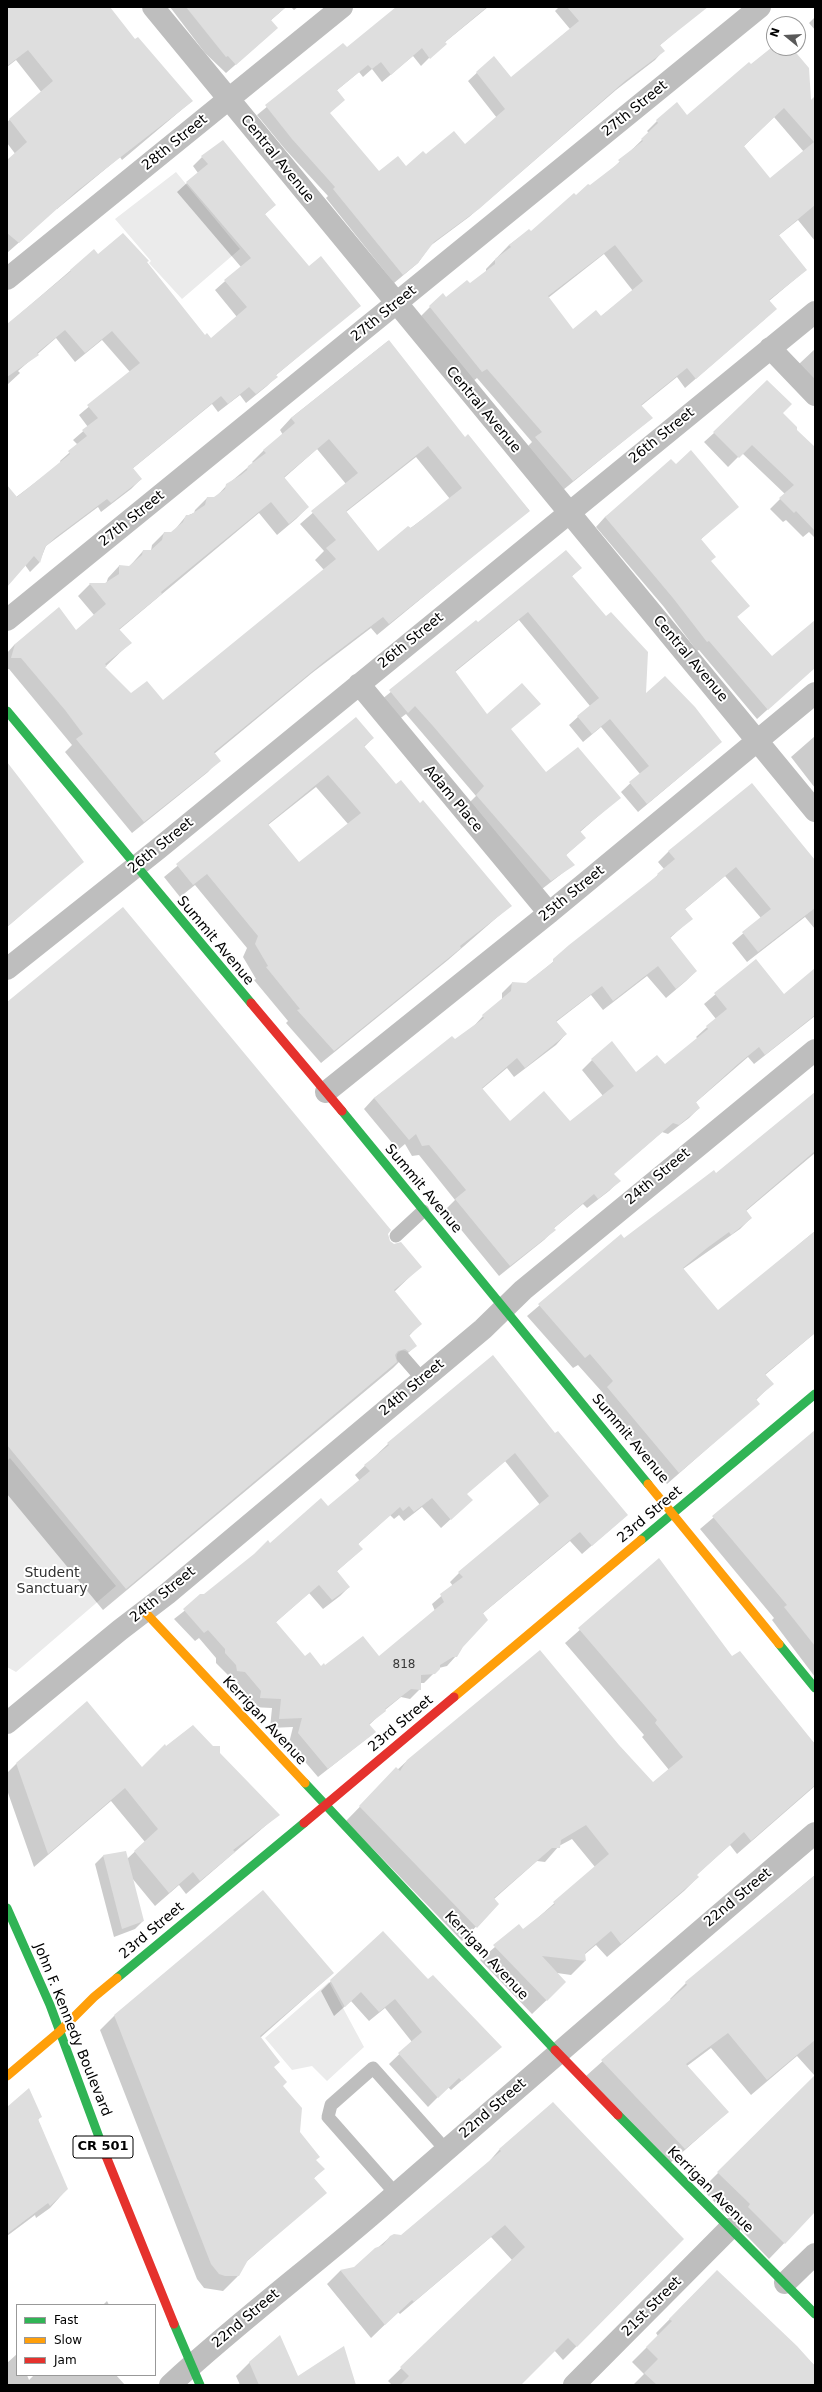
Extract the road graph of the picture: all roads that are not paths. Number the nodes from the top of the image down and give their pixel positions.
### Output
1 (153, 7) edge
2 (342, 7) edge
3 (760, 7) edge
4 (228, 100) junction
5 (7, 279) edge
6 (396, 304) junction
7 (815, 312) edge
8 (770, 348) junction
9 (815, 395) edge
10 (568, 513) junction
11 (7, 620) edge
12 (359, 684) junction
13 (815, 693) edge
14 (7, 711) edge
15 (757, 742) junction
16 (815, 811) edge
17 (135, 866) junction
18 (549, 913) junction
19 (7, 969) edge
20 (815, 1050) edge
21 (326, 1092) junction
22 (424, 1211) junction
23 (396, 1236) dead end
24 (504, 1309) junction
25 (403, 1357) dead end
26 (423, 1380) junction
27 (815, 1394) edge
28 (674, 1514) junction
29 (144, 1611) junction
30 (815, 1688) edge
31 (7, 1724) edge
32 (324, 1805) junction
33 (815, 1833) edge
34 (8, 1912) edge
35 (59, 2032) junction
36 (558, 2053) junction
37 (7, 2076) edge
38 (446, 2150) junction
39 (396, 2194) junction
40 (729, 2229) junction
41 (815, 2254) edge
42 (785, 2283) junction
43 (815, 2314) edge
44 (192, 2365) junction
45 (170, 2385) edge
46 (200, 2385) edge
47 (574, 2385) edge

1 - 4 street, Central Avenue
2 - 4 street, 28th Street
3 - 6 street, 27th Street
4 - 5 street, 28th Street
4 - 6 street, Central Avenue
6 - 10 street, Central Avenue
6 - 11 street, 27th Street
7 - 8 street, 26th Street
8 - 9 street
8 - 10 street, 26th Street
10 - 12 street, 26th Street
10 - 15 street, Central Avenue
12 - 17 street, 26th Street
12 - 18 street, Adam Place
13 - 15 street, 25th Street
14 - 17 street, Summit Avenue
15 - 16 street, Central Avenue
15 - 18 street, 25th Street
17 - 19 street, 26th Street
17 - 21 street, Summit Avenue
18 - 21 street, 25th Street
20 - 24 street, 24th Street
21 - 22 street, Summit Avenue
22 - 23 lane
22 - 24 street, Summit Avenue
24 - 26 street, 24th Street
24 - 28 street, Summit Avenue
25 - 26 lane
26 - 29 street, 24th Street
27 - 28 street, 23rd Street
28 - 30 street, Summit Avenue
28 - 32 street, 23rd Street
29 - 31 street, 24th Street
29 - 32 street, Kerrigan Avenue
32 - 35 street, 23rd Street
32 - 36 street, Kerrigan Avenue
33 - 36 street, 22nd Street
34 - 35 street, John F. Kennedy Boulevard / CR 501
35 - 37 street, 23rd Street
35 - 44 street, John F. Kennedy Boulevard / CR 501
36 - 38 street, 22nd Street
36 - 40 street, Kerrigan Avenue
38 - 39 street, 22nd Street
38 - 39 lane
39 - 44 street, 22nd Street
40 - 42 street, Kerrigan Avenue
40 - 47 street, 21st Street
41 - 42 street
42 - 43 street, Kerrigan Avenue
44 - 45 street, 22nd Street
44 - 46 street, John F. Kennedy Boulevard / CR 501

